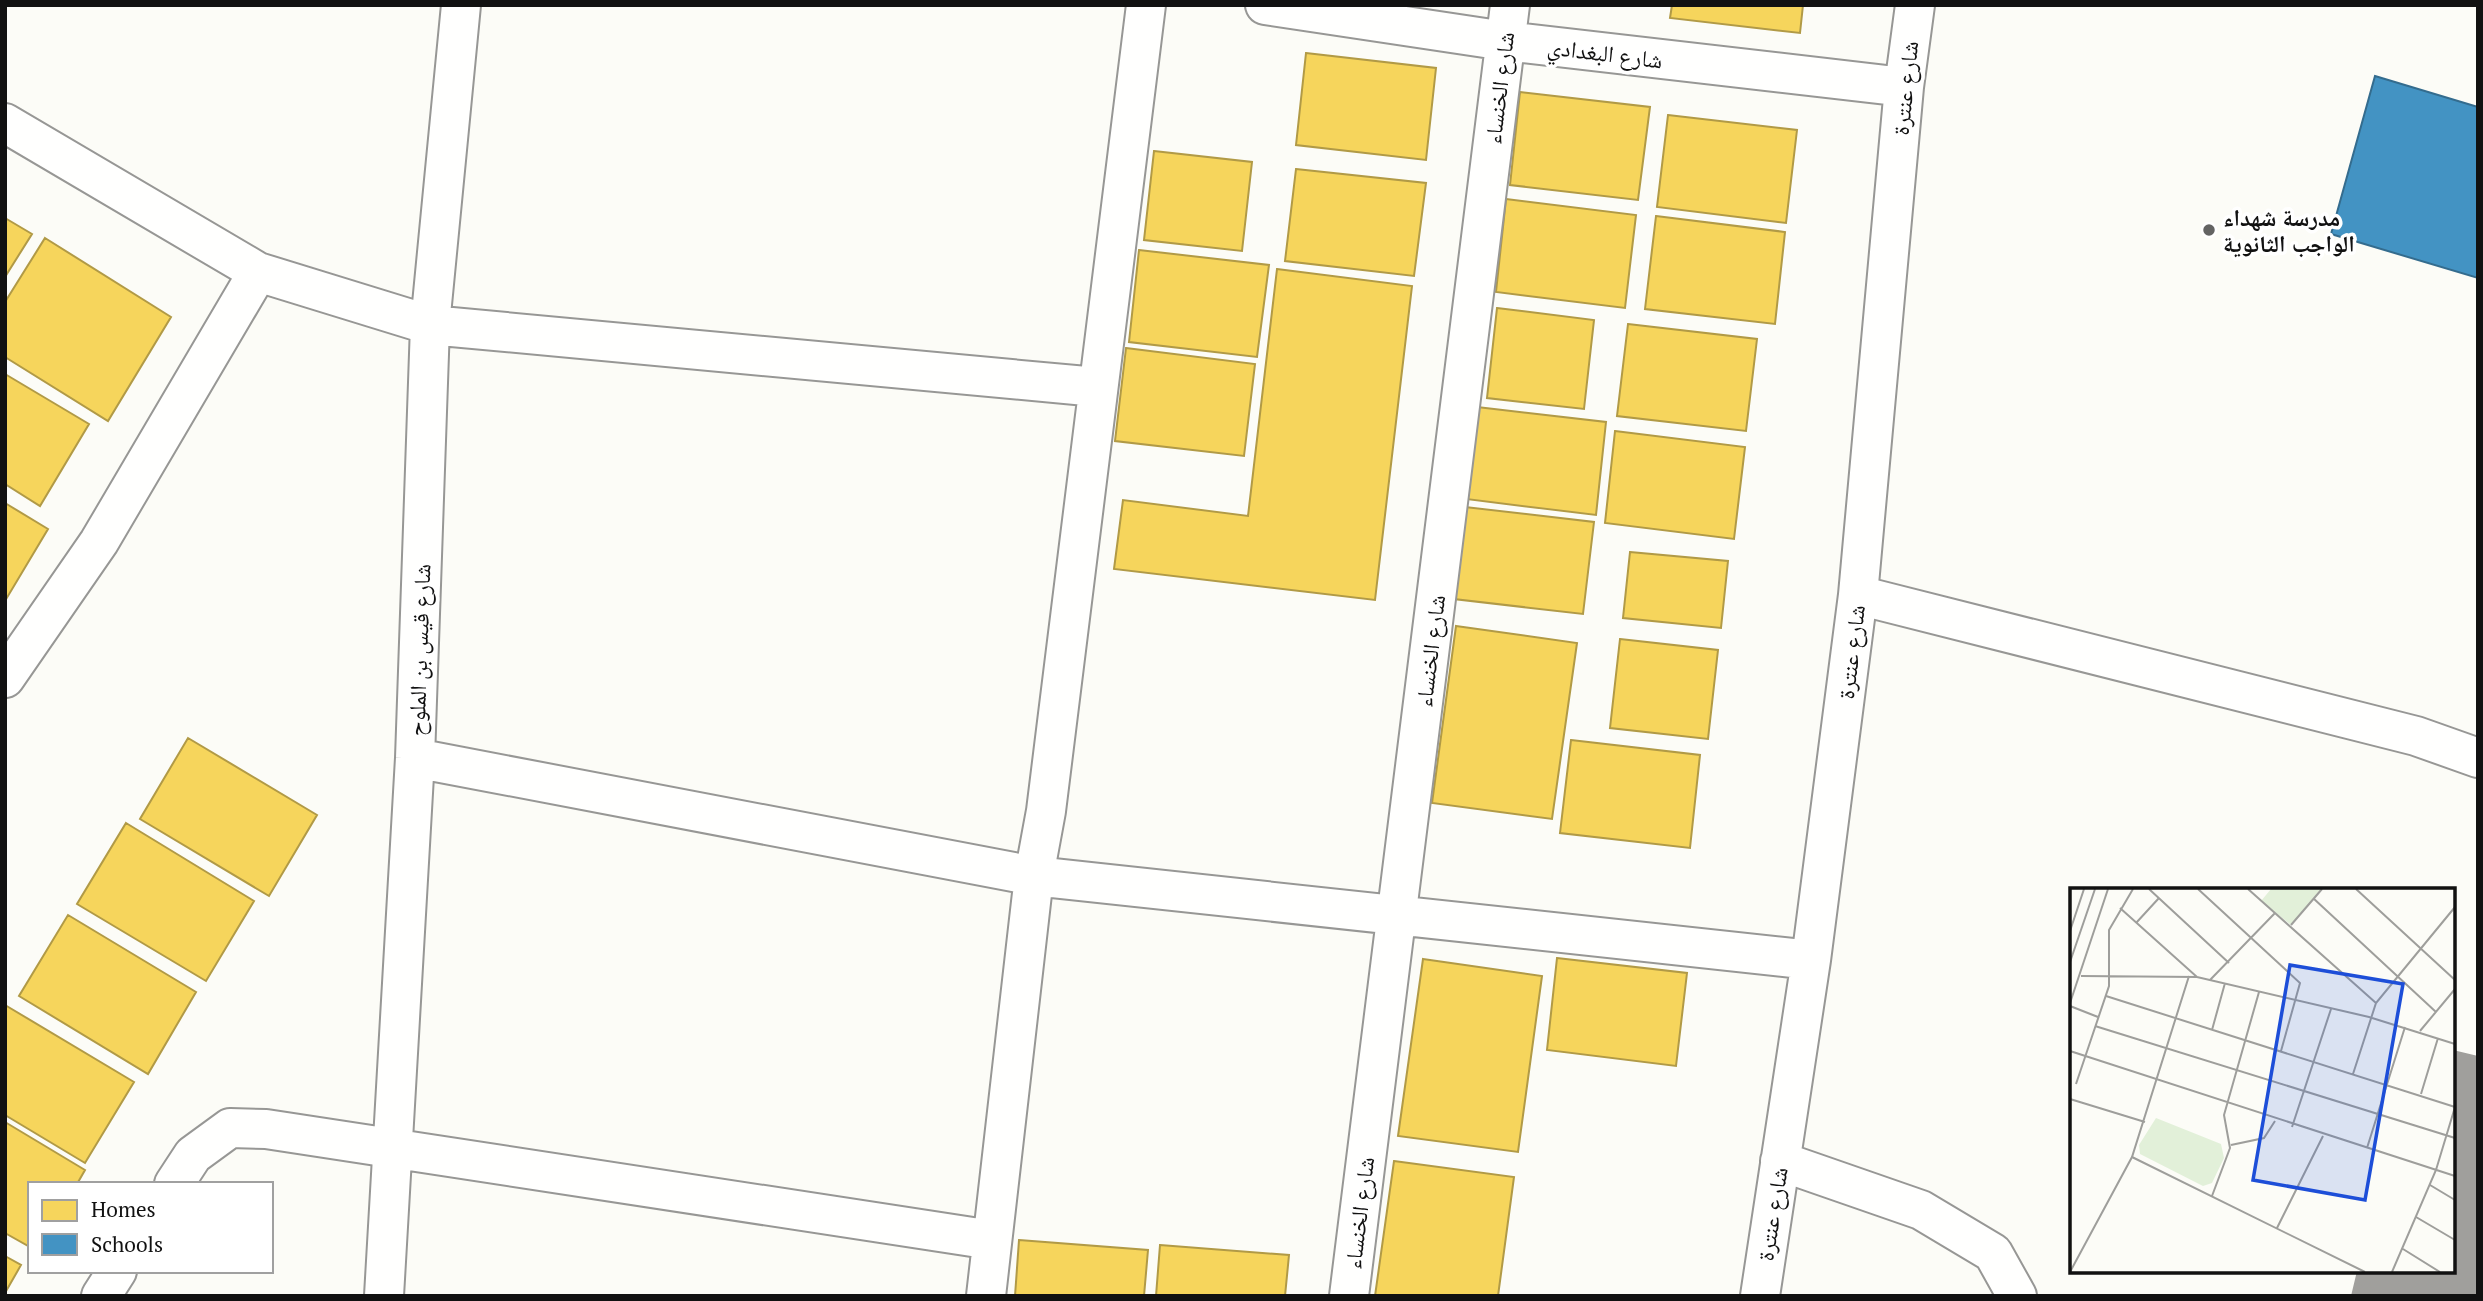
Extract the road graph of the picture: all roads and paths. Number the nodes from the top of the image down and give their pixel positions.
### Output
1 (461, 5) edge
2 (1146, 5) edge
3 (1265, 5) edge
4 (1915, 5) edge
5 (1507, 23) edge
6 (1904, 87) junction
7 (5, 122) edge
8 (258, 272) junction
9 (430, 325) junction
10 (1097, 387) junction
11 (1858, 595) junction
12 (5, 678) edge
13 (415, 758) junction
14 (2478, 758) edge
15 (1034, 876) junction
16 (1397, 915) junction
17 (1811, 960) junction
18 (393, 1148) junction
19 (1780, 1161) junction
20 (175, 1182) edge
21 (992, 1240) junction
22 (116, 1273) edge
23 (101, 1296) edge
24 (384, 1296) edge
25 (986, 1296) edge
26 (1349, 1296) edge
27 (1760, 1296) edge
28 (2017, 1296) edge

1 - 9 street, شارع قيس بن الملوح
2 - 10 street
3 - 5 street, شارع البغدادي
4 - 6 street, شارع عنترة
5 - 6 street, شارع البغدادي
5 - 16 street, شارع الخنساء
6 - 11 street, شارع عنترة
7 - 8 street
8 - 9 street
8 - 12 street
9 - 10 street
9 - 13 street, شارع قيس بن الملوح
10 - 15 street
11 - 14 street
11 - 17 street, شارع عنترة
13 - 15 street
13 - 18 street, شارع قيس بن الملوح
15 - 16 street
15 - 21 street
16 - 17 street
16 - 26 street, شارع الخنساء
17 - 19 street, شارع عنترة
18 - 20 street
18 - 21 street
18 - 24 street, شارع قيس بن الملوح
19 - 27 street, شارع عنترة
19 - 28 street
21 - 25 street
22 - 23 street

